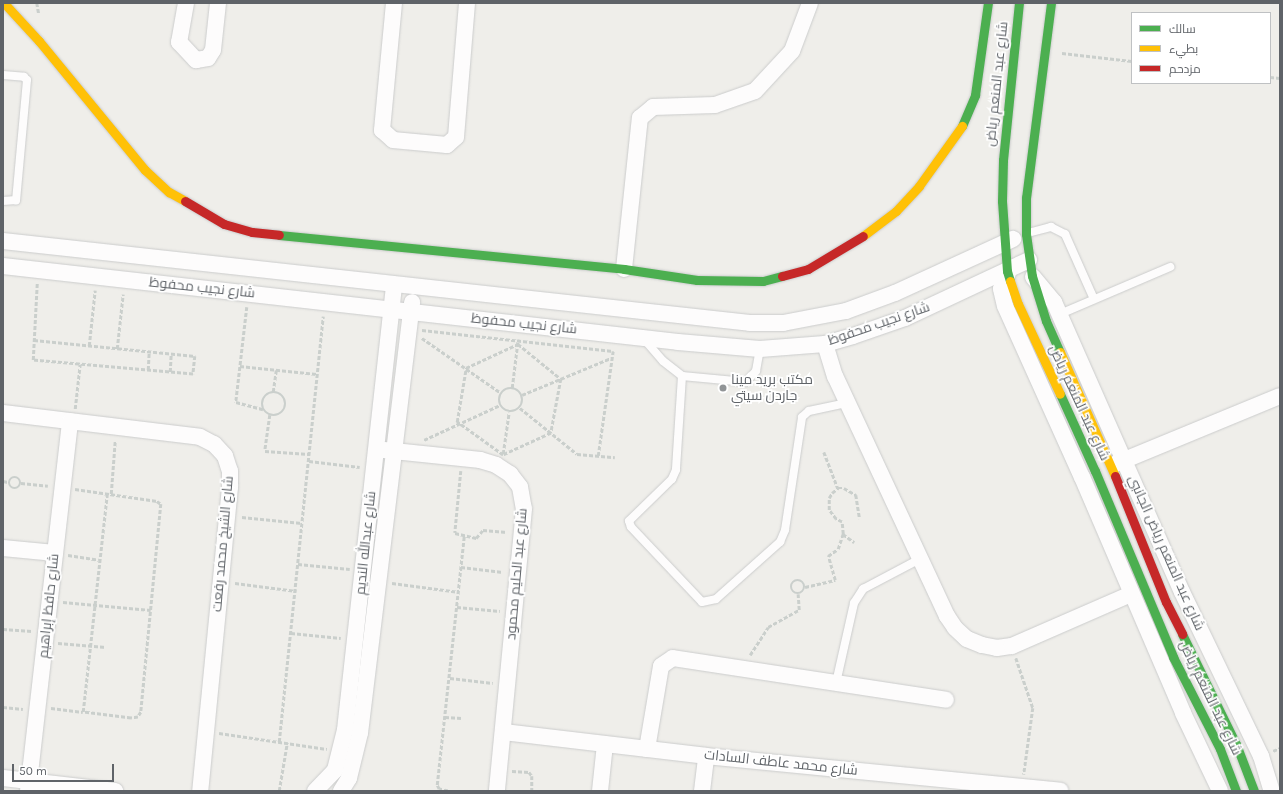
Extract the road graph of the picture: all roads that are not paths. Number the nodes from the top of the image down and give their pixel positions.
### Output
1 (186, 3) edge
2 (218, 3) edge
3 (394, 3) edge
4 (467, 3) edge
5 (810, 3) edge
6 (988, 3) edge
7 (1019, 3) edge
8 (1051, 3) edge
9 (5, 4) edge
10 (3, 75) edge
11 (3, 201) edge
12 (1026, 234) junction
13 (3, 241) edge
14 (1003, 244) junction
15 (1028, 260) junction
16 (3, 266) edge
17 (1170, 266) dead end
18 (624, 269) junction
19 (1007, 272) junction
20 (1032, 276) junction
21 (394, 286) junction
22 (414, 287) junction
23 (1094, 299) junction
24 (392, 309) junction
25 (411, 311) junction
26 (1060, 314) junction
27 (642, 338) junction
28 (825, 344) junction
29 (760, 348) junction
30 (682, 376) junction
31 (1280, 396) edge
32 (847, 403) junction
33 (3, 413) edge
34 (72, 421) junction
35 (376, 450) junction
36 (394, 451) junction
37 (1118, 463) junction
38 (3, 548) edge
39 (55, 553) junction
40 (920, 559) junction
41 (1131, 594) junction
42 (836, 683) junction
43 (946, 700) dead end
44 (503, 732) junction
45 (605, 744) junction
46 (647, 749) junction
47 (706, 756) junction
48 (3, 778) edge
49 (29, 786) edge
50 (115, 791) edge
51 (200, 791) edge
52 (315, 791) edge
53 (341, 791) edge
54 (497, 791) edge
55 (600, 791) edge
56 (702, 791) edge
57 (1060, 791) edge
58 (1220, 791) edge
59 (1236, 791) edge
60 (1254, 791) edge
61 (1272, 791) edge

1 - 2 street
3 - 4 street
5 - 18 street
6 - 18 street
7 - 14 street, شارع عبد المنعم رياض
8 - 12 street, شارع عبد المنعم رياض
9 - 18 street
10 - 11 lane
12 - 14 street, شارع نجيب محفوظ
12 - 15 street, شارع عبد المنعم رياض
12 - 23 lane
13 - 21 street, شارع نجيب محفوظ
14 - 19 street, شارع عبد المنعم رياض
14 - 22 street, شارع نجيب محفوظ
15 - 19 street, شارع نجيب محفوظ
15 - 20 street, شارع عبد المنعم رياض
16 - 24 street, شارع نجيب محفوظ
17 - 23 lane
19 - 28 street, شارع نجيب محفوظ
19 - 41 street
19 - 59 street, شارع عبد المنعم رياض
20 - 26 street, شارع عبد المنعم رياض الجانبي
20 - 37 street, شارع عبد المنعم رياض
21 - 22 street, شارع نجيب محفوظ
21 - 24 street, شارع عبدالله النديم
22 - 25 street, شارع عبدالله النديم
23 - 26 lane
24 - 25 street, شارع نجيب محفوظ
24 - 35 street, شارع عبدالله النديم
25 - 27 street, شارع نجيب محفوظ
25 - 36 street, شارع عبدالله النديم
26 - 37 street, شارع عبد المنعم رياض الجانبي
27 - 29 street, شارع نجيب محفوظ
27 - 30 lane
28 - 29 street, شارع نجيب محفوظ
28 - 32 street
29 - 30 lane
30 - 32 lane
31 - 37 street
32 - 40 street
33 - 34 street, شارع الشيخ محمد رفعت
34 - 39 street, شارع حافظ إبراهيم
34 - 51 street, شارع الشيخ محمد رفعت
35 - 36 street, شارع عبد الحليم محمود
35 - 52 street, شارع عبدالله النديم
36 - 44 street, شارع عبد الحليم محمود
36 - 53 street, شارع عبدالله النديم
37 - 60 street, شارع عبد المنعم رياض
37 - 61 street, شارع عبد المنعم رياض الجانبي
38 - 39 street
39 - 49 street, شارع حافظ إبراهيم
40 - 41 street
40 - 42 lane
41 - 58 street
42 - 43 street
42 - 46 street
44 - 45 street, شارع محمد عاطف السادات
44 - 54 street, شارع عبد الحليم محمود
45 - 46 street, شارع محمد عاطف السادات
45 - 55 street
46 - 47 street, شارع محمد عاطف السادات
47 - 56 street
47 - 57 street, شارع محمد عاطف السادات
48 - 49 street
49 - 50 street

